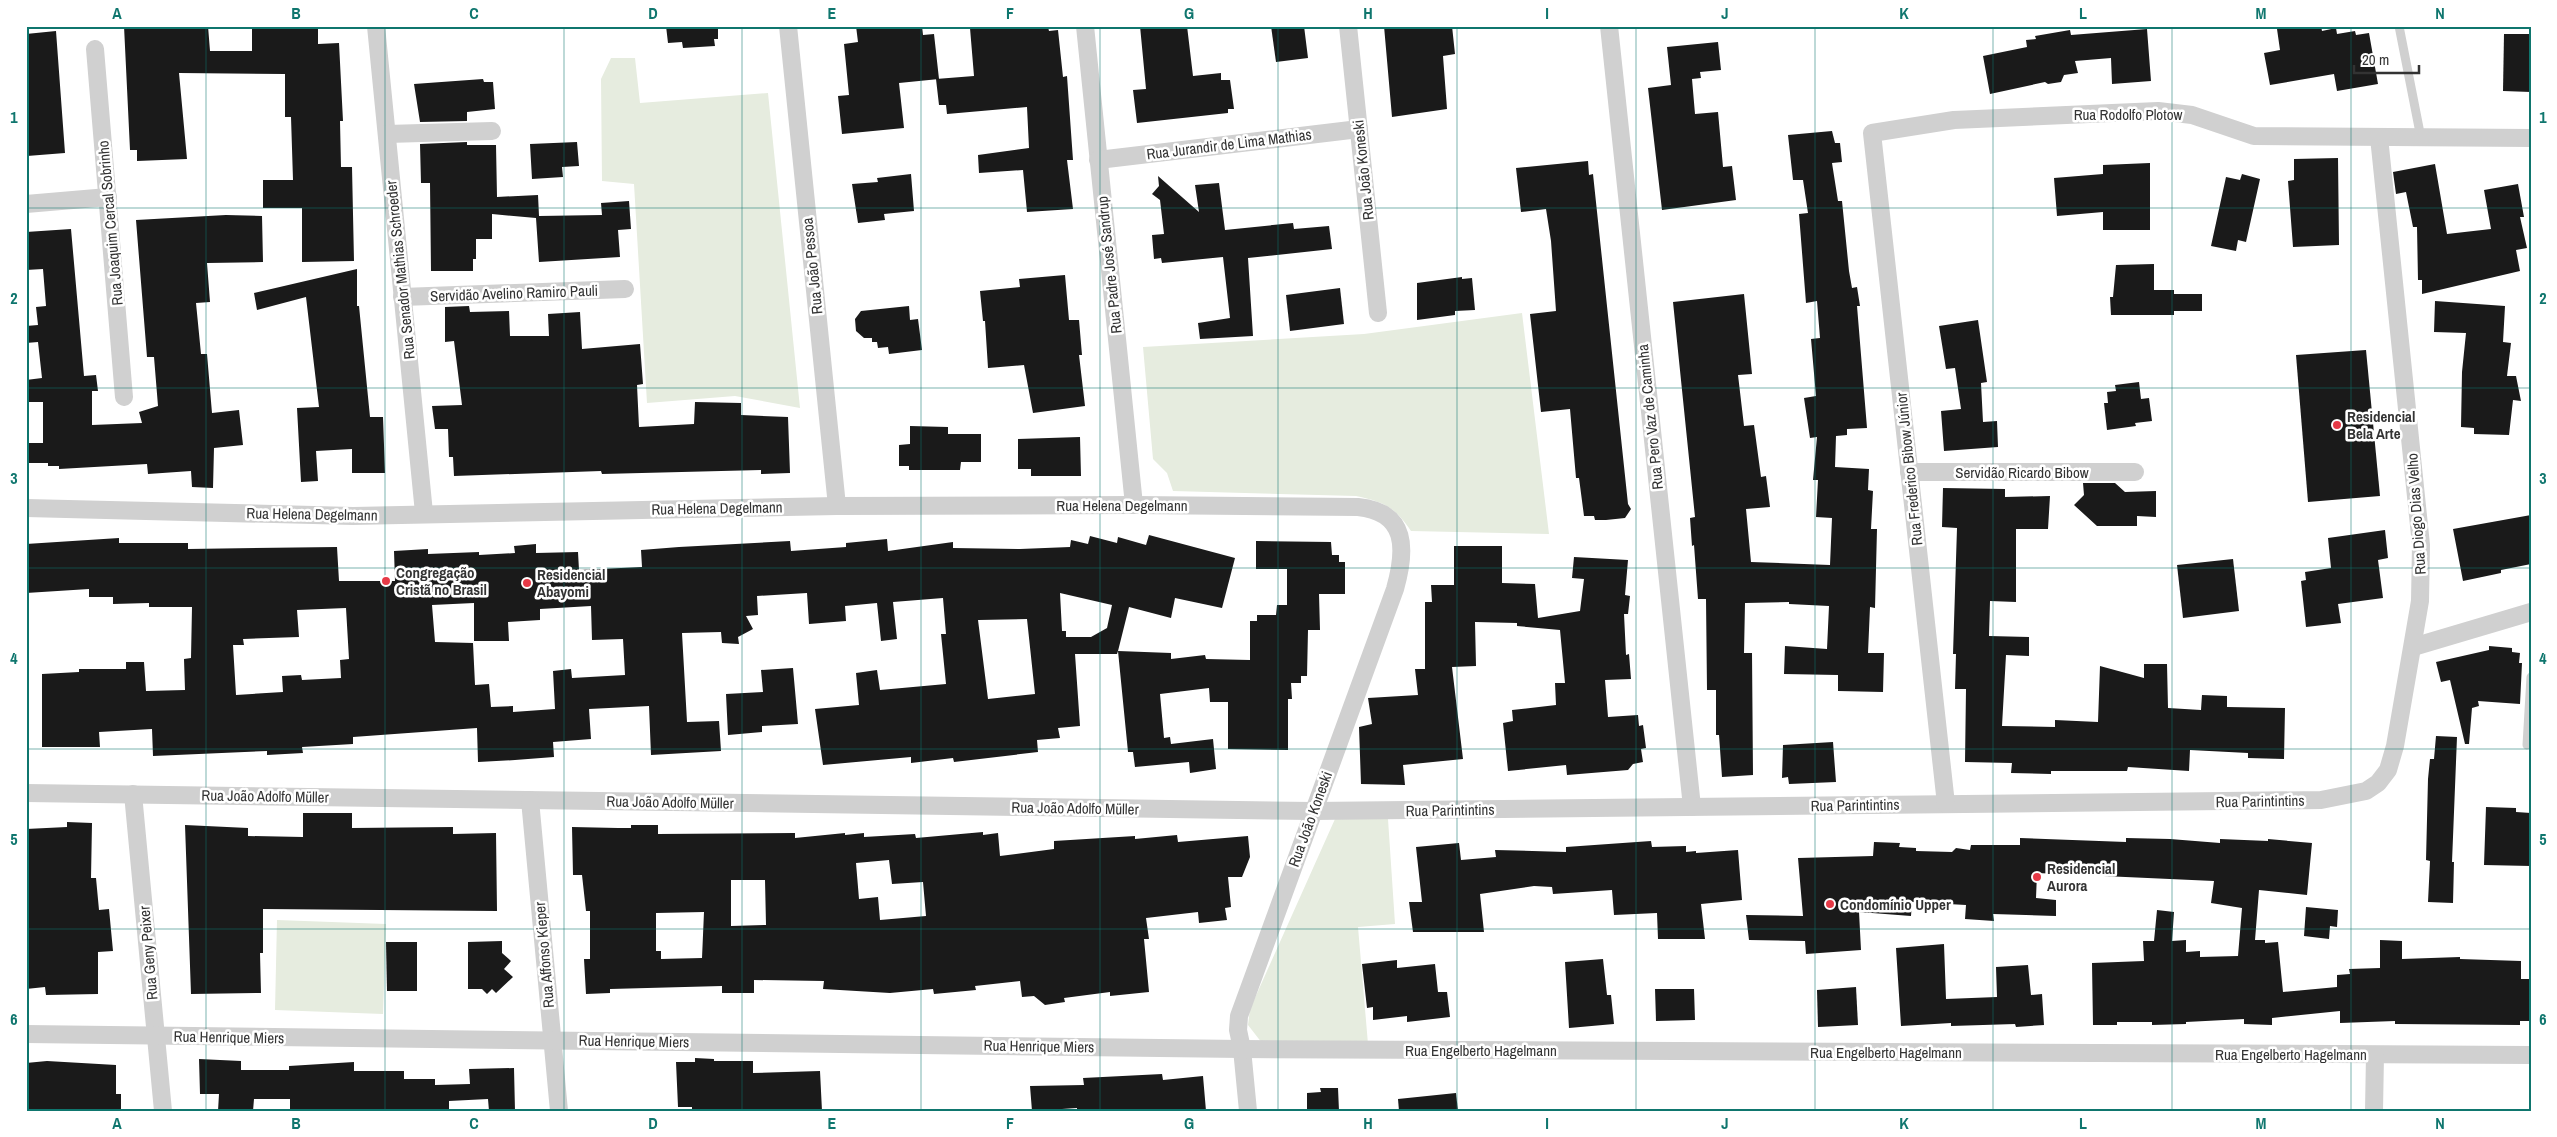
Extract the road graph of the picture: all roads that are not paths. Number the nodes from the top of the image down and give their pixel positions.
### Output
1 (376, 26) edge
2 (788, 26) edge
3 (1085, 26) edge
4 (1348, 26) edge
5 (1608, 26) edge
6 (2399, 26) edge
7 (95, 49) dead end
8 (1359, 129) junction
9 (492, 132) dead end
10 (1872, 133) joint
11 (387, 134) junction
12 (2379, 137) junction
13 (2421, 138) junction
14 (2531, 138) edge
15 (1098, 160) junction
16 (108, 197) junction
17 (26, 204) edge
18 (625, 289) dead end
19 (402, 297) junction
20 (1378, 313) dead end
21 (124, 397) dead end
22 (1909, 472) junction
23 (2135, 472) dead end
24 (1134, 505) junction
25 (837, 506) junction
26 (26, 508) edge
27 (424, 514) junction
28 (1398, 530) joint
29 (2531, 612) edge
30 (2413, 647) junction
31 (2531, 676) edge
32 (2527, 745) dead end
33 (2388, 770) joint
34 (26, 793) edge
35 (133, 794) junction
36 (530, 800) junction
37 (1946, 804) junction
38 (1692, 807) junction
39 (1313, 811) junction
40 (26, 1034) edge
41 (156, 1036) junction
42 (552, 1040) junction
43 (1242, 1048) junction
44 (2375, 1055) junction
45 (2531, 1056) edge
46 (163, 1111) edge
47 (559, 1111) edge
48 (1248, 1111) edge
49 (2374, 1111) edge

1 - 11 street, Rua Senador Mathias Schroeder
2 - 25 street, Rua João Pessoa
3 - 15 street, Rua Padre José Sandrup
4 - 8 street, Rua João Koneski
5 - 38 street, Rua Pero Vaz de Caminha
6 - 13 lane
7 - 16 street, Rua Joaquim Cercal Sobrinho
8 - 15 street, Rua Jurandir de Lima Mathias
8 - 20 street, Rua João Koneski
9 - 11 street
10 - 12 street, Rua Rodolfo Plotow
10 - 22 street, Rua Frederico Bibow Júnior
11 - 19 street, Rua Senador Mathias Schroeder
12 - 13 street, Rua Rodolfo Plotow
12 - 30 street, Rua Diogo Dias Velho
13 - 14 street, Rua Rodolfo Plotow
15 - 24 street, Rua Padre José Sandrup
16 - 17 street
16 - 21 street, Rua Joaquim Cercal Sobrinho
18 - 19 street, Servidão Avelino Ramiro Pauli
19 - 27 street, Rua Senador Mathias Schroeder
22 - 23 street, Servidão Ricardo Bibow
22 - 37 street, Rua Frederico Bibow Júnior
24 - 25 street, Rua Helena Degelmann
24 - 28 street, Rua Helena Degelmann
25 - 27 street, Rua Helena Degelmann
26 - 27 street, Rua Helena Degelmann
28 - 39 street, Rua João Koneski
29 - 30 street
30 - 33 street, Rua Diogo Dias Velho
31 - 32 lane
33 - 37 street, Rua Parintintins
34 - 35 street, Rua João Adolfo Müller
35 - 36 street, Rua João Adolfo Müller
35 - 41 street, Rua Geny Peixer
36 - 39 street, Rua João Adolfo Müller
36 - 42 street, Rua Affonso Kieper
37 - 38 street, Rua Parintintins
38 - 39 street, Rua Parintintins
39 - 43 street, Rua João Koneski
40 - 41 street, Rua Henrique Miers
41 - 42 street, Rua Henrique Miers
41 - 46 street, Rua Geny Peixer
42 - 43 street, Rua Henrique Miers
42 - 47 street, Rua Affonso Kieper
43 - 44 street, Rua Engelberto Hagelmann
43 - 48 street, Rua João Koneski
44 - 45 street, Rua Engelberto Hagelmann
44 - 49 street

